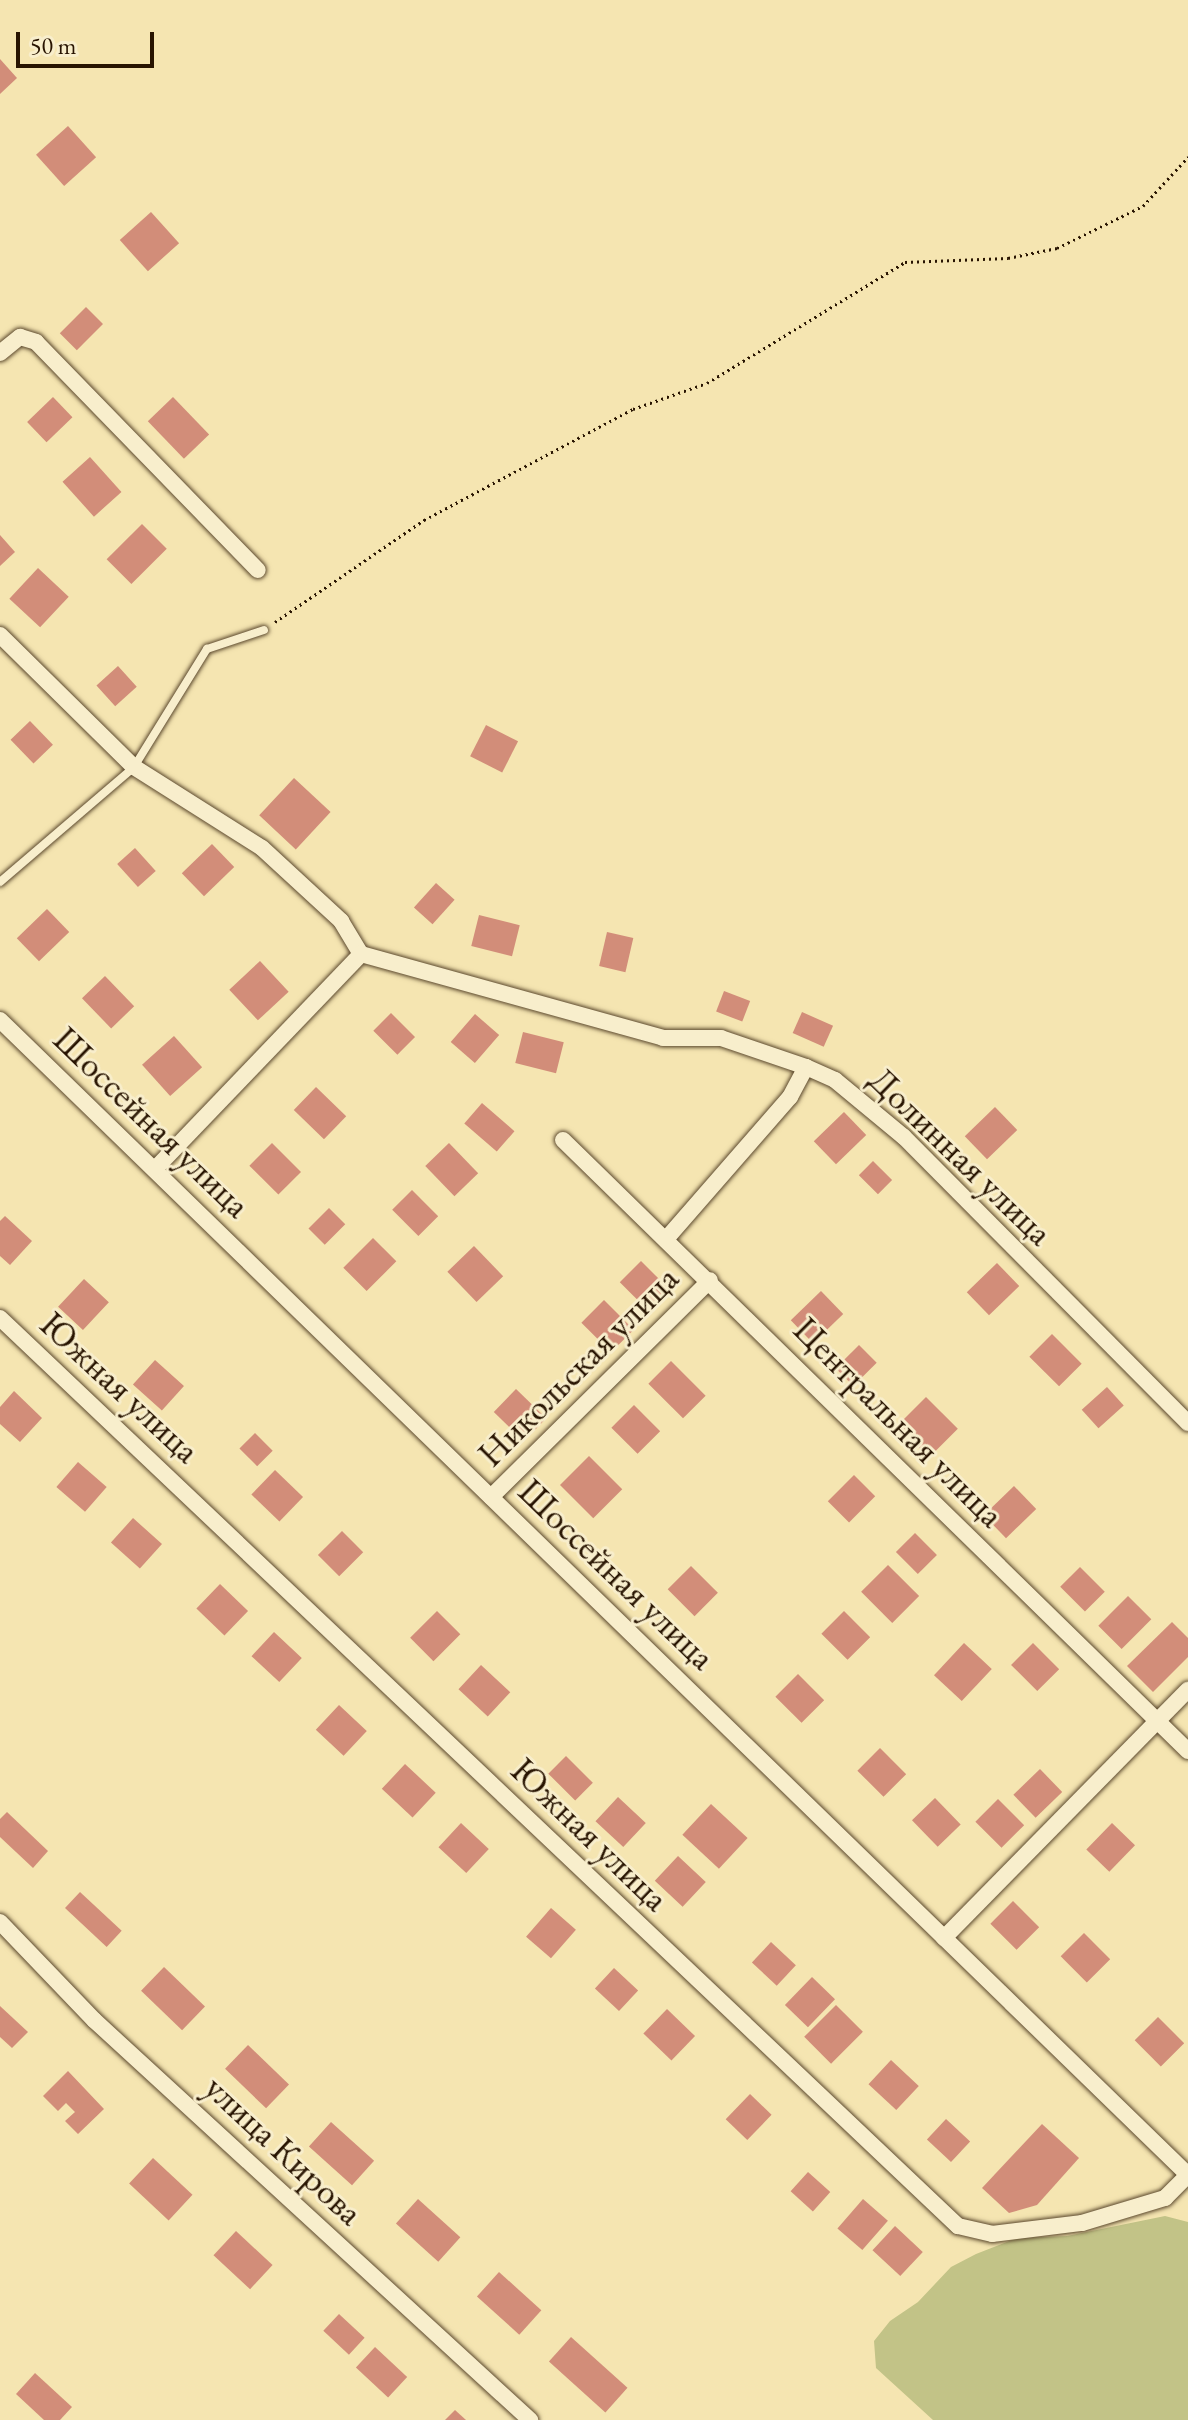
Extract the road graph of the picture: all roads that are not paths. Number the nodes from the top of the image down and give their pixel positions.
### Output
1 (0, 353) edge
2 (258, 570) dead end
3 (264, 630) road end
4 (0, 635) edge
5 (134, 767) junction
6 (0, 882) edge
7 (361, 954) junction
8 (0, 1020) edge
9 (806, 1067) junction
10 (563, 1140) dead end
11 (155, 1169) junction
12 (667, 1238) junction
13 (710, 1280) junction
14 (0, 1318) edge
15 (1188, 1423) edge
16 (491, 1497) junction
17 (1188, 1690) edge
18 (1158, 1722) junction
19 (1188, 1751) edge
20 (0, 1922) edge
21 (944, 1938) junction
22 (1188, 2175) edge
23 (530, 2420) edge

1 - 2 street
3 - 5 lane
4 - 5 street
5 - 6 lane
5 - 7 street
7 - 9 street, Долинная улица
7 - 11 street
8 - 11 street, Шоссейная улица
9 - 12 street
9 - 15 street, Долинная улица
10 - 12 street, Центральная улица
11 - 16 street, Шоссейная улица
12 - 13 street, Центральная улица
13 - 16 street, Никольская улица
13 - 18 street, Центральная улица
14 - 22 street, Южная улица
16 - 21 street, Шоссейная улица
17 - 18 street
18 - 19 street, Центральная улица
18 - 21 street
20 - 23 street, улица Кирова
21 - 22 street, Шоссейная улица

